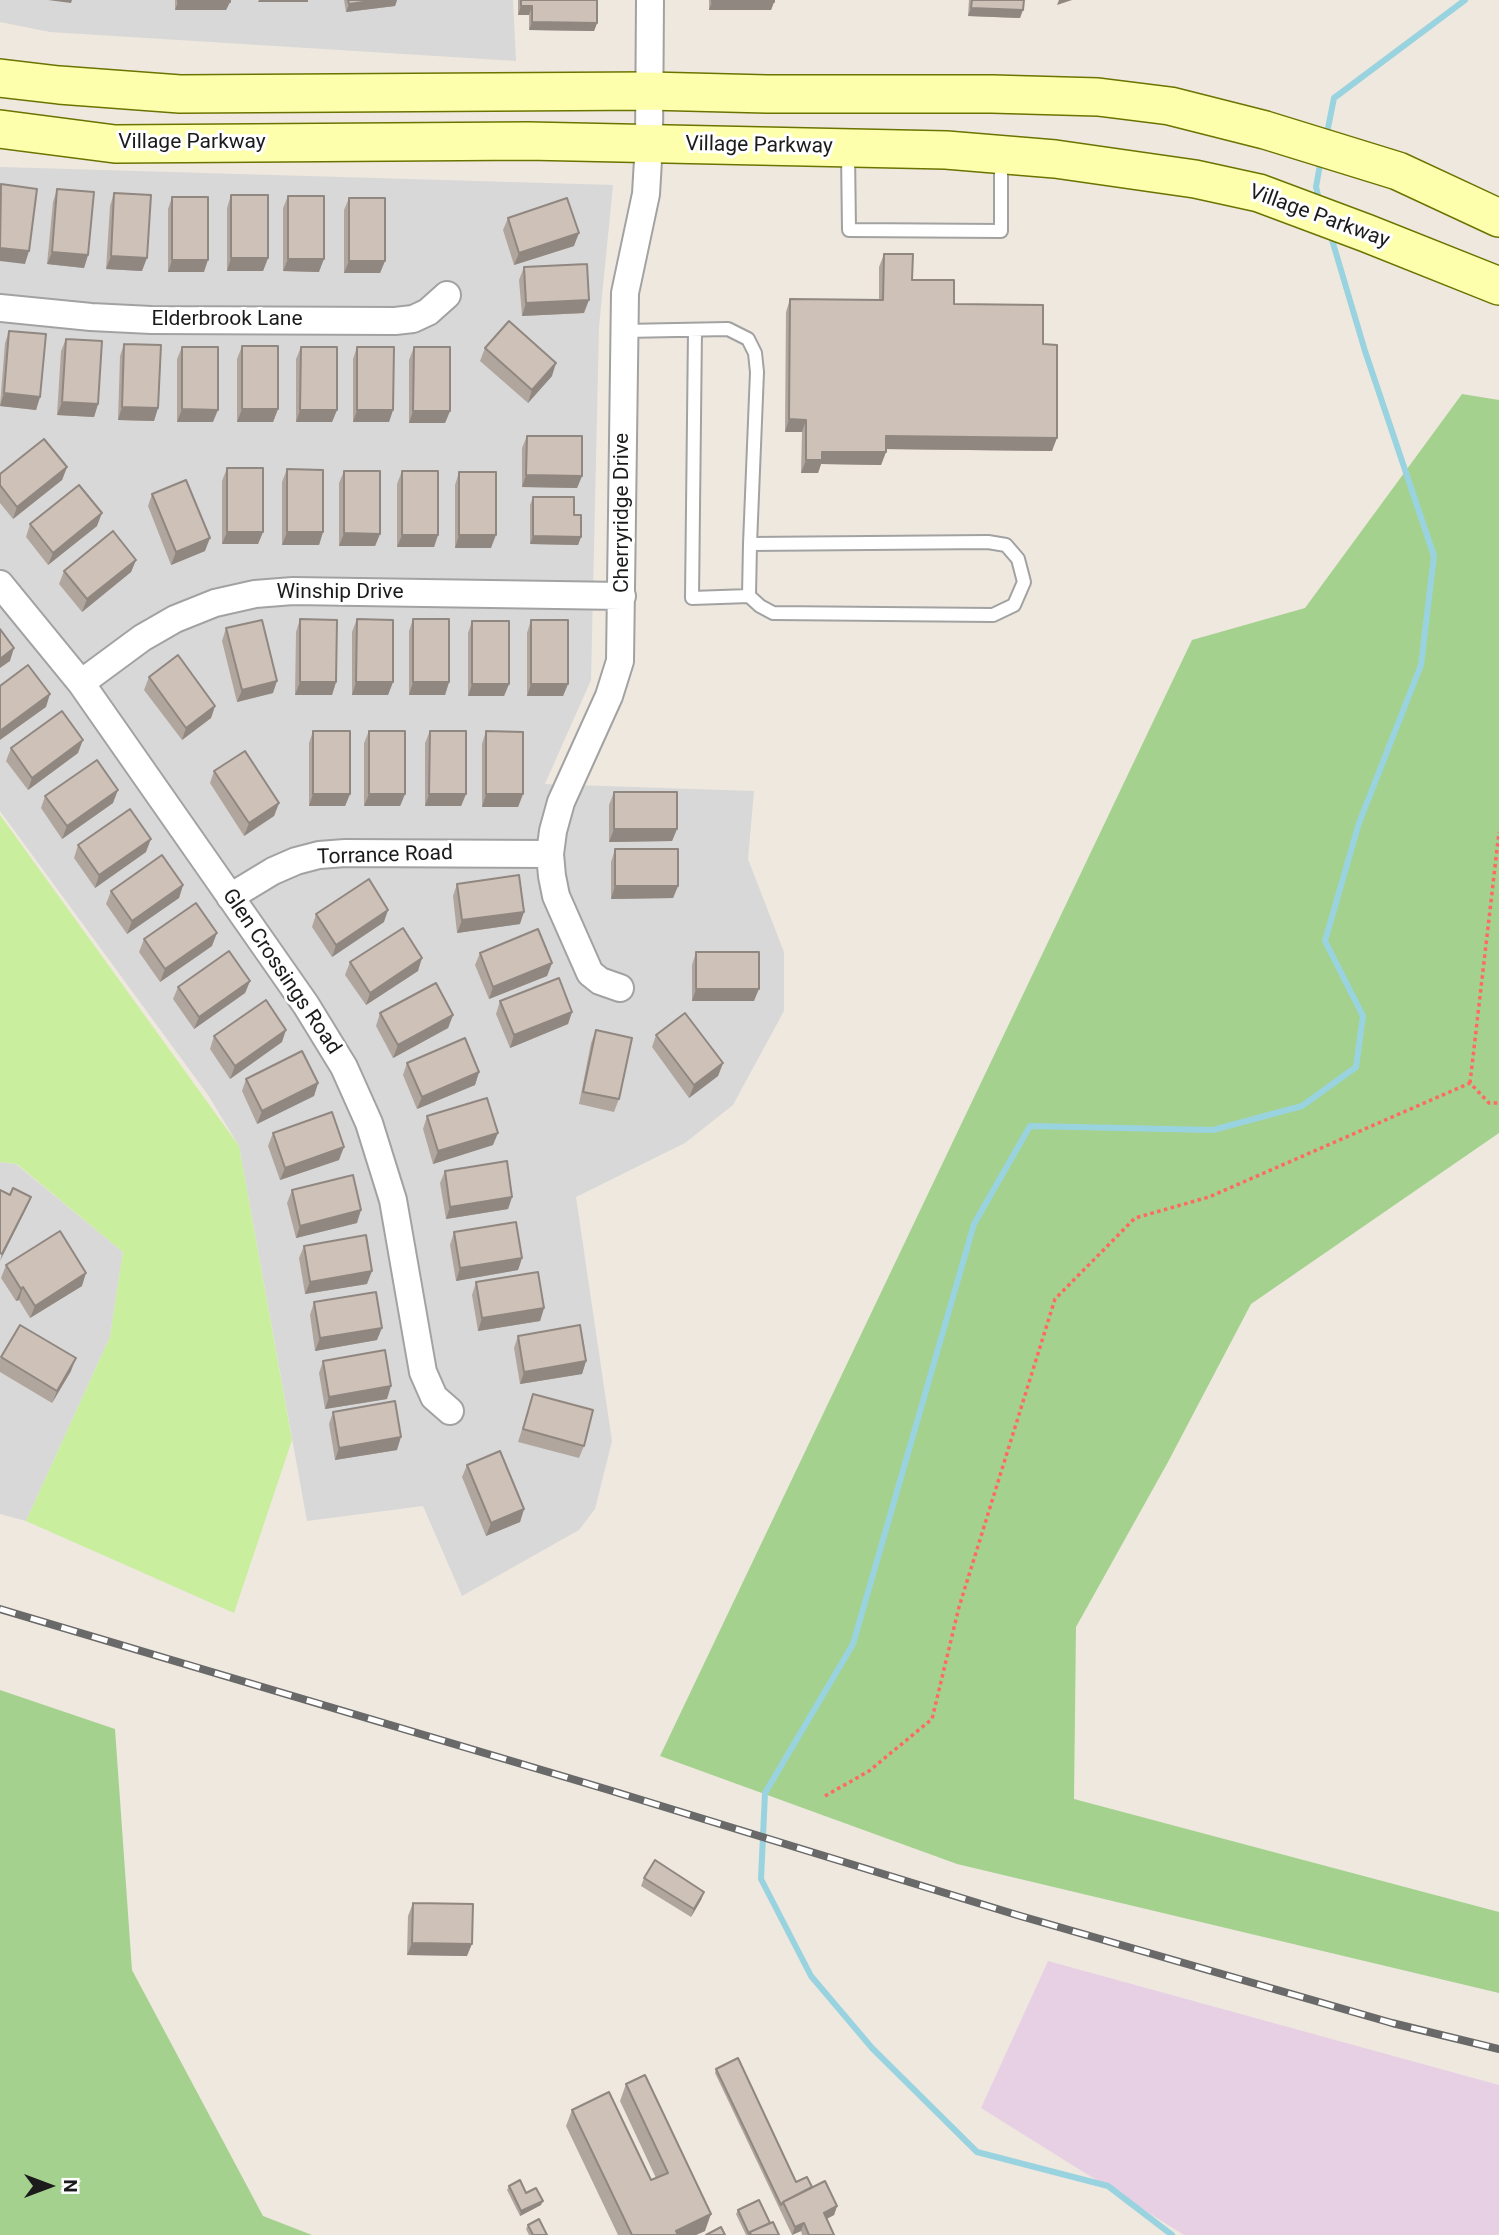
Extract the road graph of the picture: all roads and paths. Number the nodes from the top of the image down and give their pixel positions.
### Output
1 (650, 0) edge
2 (0, 78) edge
3 (649, 91) junction
4 (0, 130) edge
5 (649, 143) junction
6 (848, 148) junction
7 (1001, 155) junction
8 (1499, 218) edge
9 (1499, 286) edge
10 (447, 295) dead end
11 (0, 308) edge
12 (695, 330) junction
13 (624, 331) junction
14 (750, 544) junction
15 (0, 584) edge
16 (622, 596) junction
17 (749, 596) junction
18 (81, 683) junction
19 (1499, 832) edge
20 (550, 854) junction
21 (230, 897) junction
22 (620, 988) dead end
23 (1470, 1083) junction
24 (1499, 1103) edge
25 (450, 1411) dead end
26 (825, 1796) dead end

1 - 3 street, Cherryridge Drive
2 - 3 main road
3 - 5 street, Cherryridge Drive
3 - 8 main road
4 - 5 main road, Village Parkway
5 - 6 main road, Village Parkway
5 - 13 street, Cherryridge Drive
6 - 7 main road, Village Parkway
6 - 7 lane
7 - 9 main road, Village Parkway
10 - 11 street, Elderbrook Lane
12 - 13 lane
12 - 14 lane
12 - 17 lane
13 - 16 street, Cherryridge Drive
14 - 17 lane
14 - 17 lane
15 - 18 street, Glen Crossings Road
16 - 18 street, Winship Drive
16 - 20 street, Cherryridge Drive
18 - 21 street, Glen Crossings Road
19 - 23 path
20 - 21 street, Torrance Road
20 - 22 street, Cherryridge Drive
21 - 25 street, Glen Crossings Road
23 - 24 path
23 - 26 path

